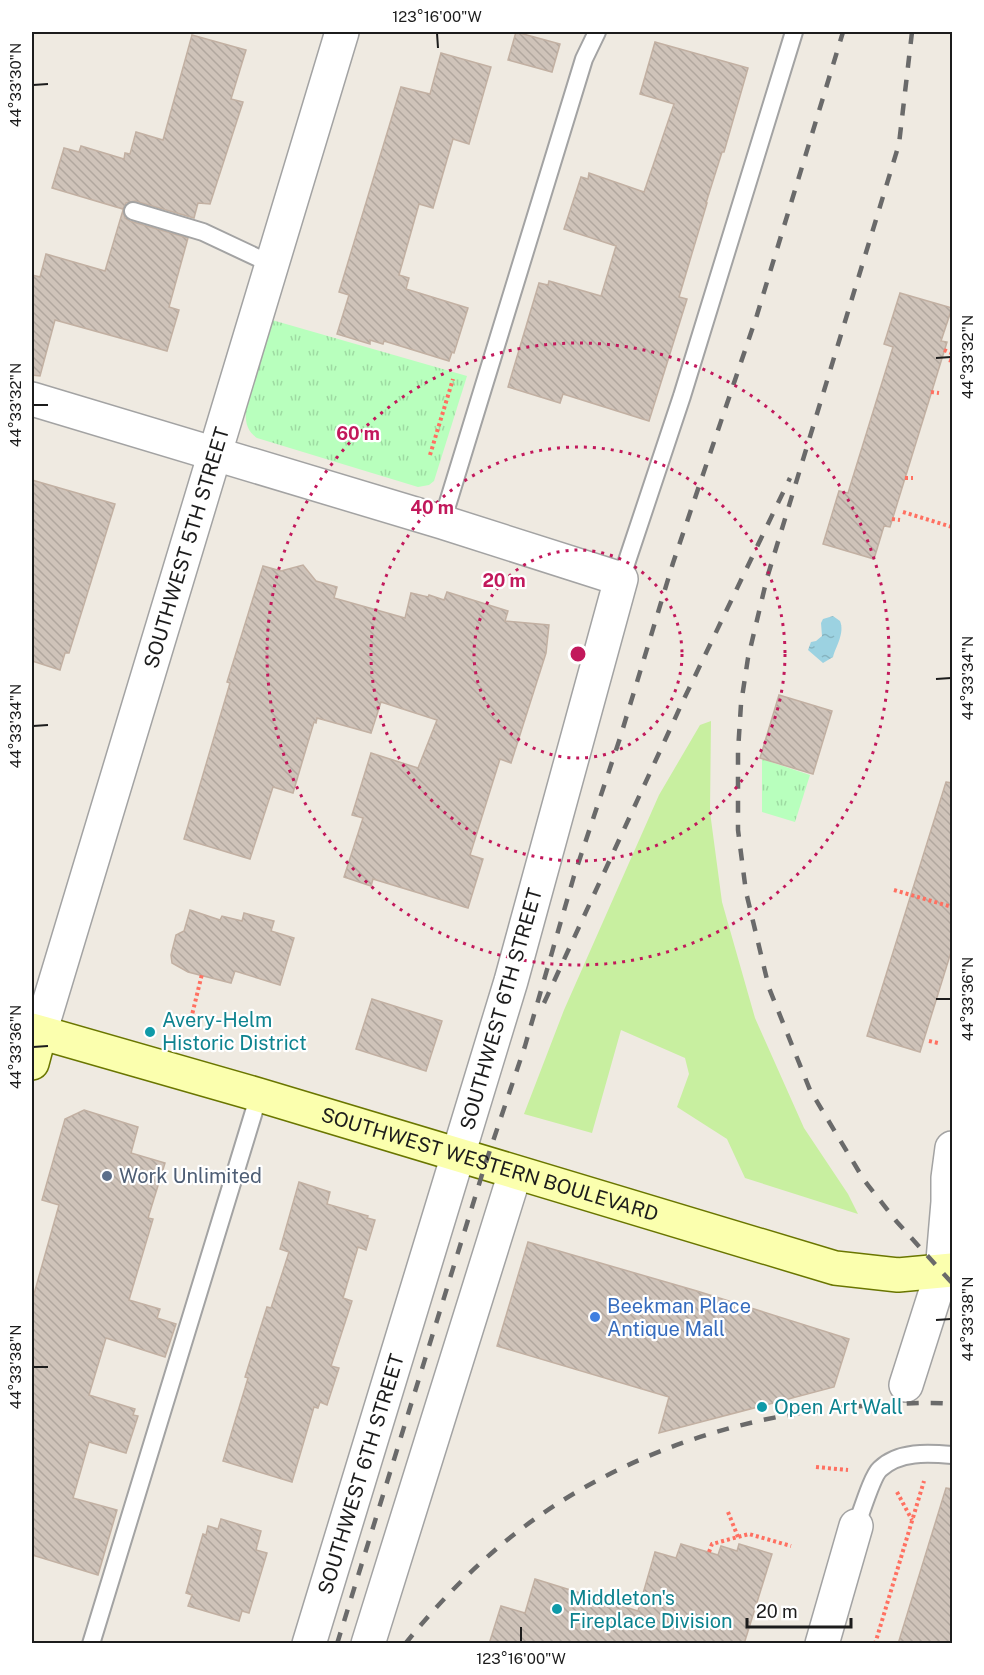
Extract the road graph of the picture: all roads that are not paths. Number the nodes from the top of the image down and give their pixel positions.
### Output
1 (342, 32) edge
2 (597, 32) edge
3 (794, 32) edge
4 (133, 211) dead end
5 (271, 264) junction
6 (32, 399) edge
7 (213, 454) junction
8 (442, 522) junction
9 (621, 579) junction
10 (34, 1042) edge
11 (258, 1095) junction
12 (952, 1148) edge
13 (457, 1156) junction
14 (515, 1173) junction
15 (947, 1271) edge
16 (906, 1385) dead end
17 (952, 1455) edge
18 (856, 1526) joint
19 (91, 1644) edge
20 (309, 1644) edge
21 (368, 1644) edge
22 (822, 1644) edge

1 - 5 street, SOUTHWEST 5TH STREET
2 - 8 lane
3 - 9 lane
4 - 5 lane
5 - 7 street, SOUTHWEST 5TH STREET
6 - 7 street
7 - 8 street
7 - 10 street, SOUTHWEST 5TH STREET
8 - 9 street
9 - 13 street, SOUTHWEST 6TH STREET
10 - 11 main road, SOUTHWEST WESTERN BOULEVARD
11 - 13 main road, SOUTHWEST WESTERN BOULEVARD
11 - 19 lane
12 - 15 street
13 - 14 main road, SOUTHWEST WESTERN BOULEVARD
13 - 20 street, SOUTHWEST 6TH STREET
14 - 15 main road, SOUTHWEST WESTERN BOULEVARD
14 - 21 street
15 - 16 street
17 - 18 lane
18 - 22 street

